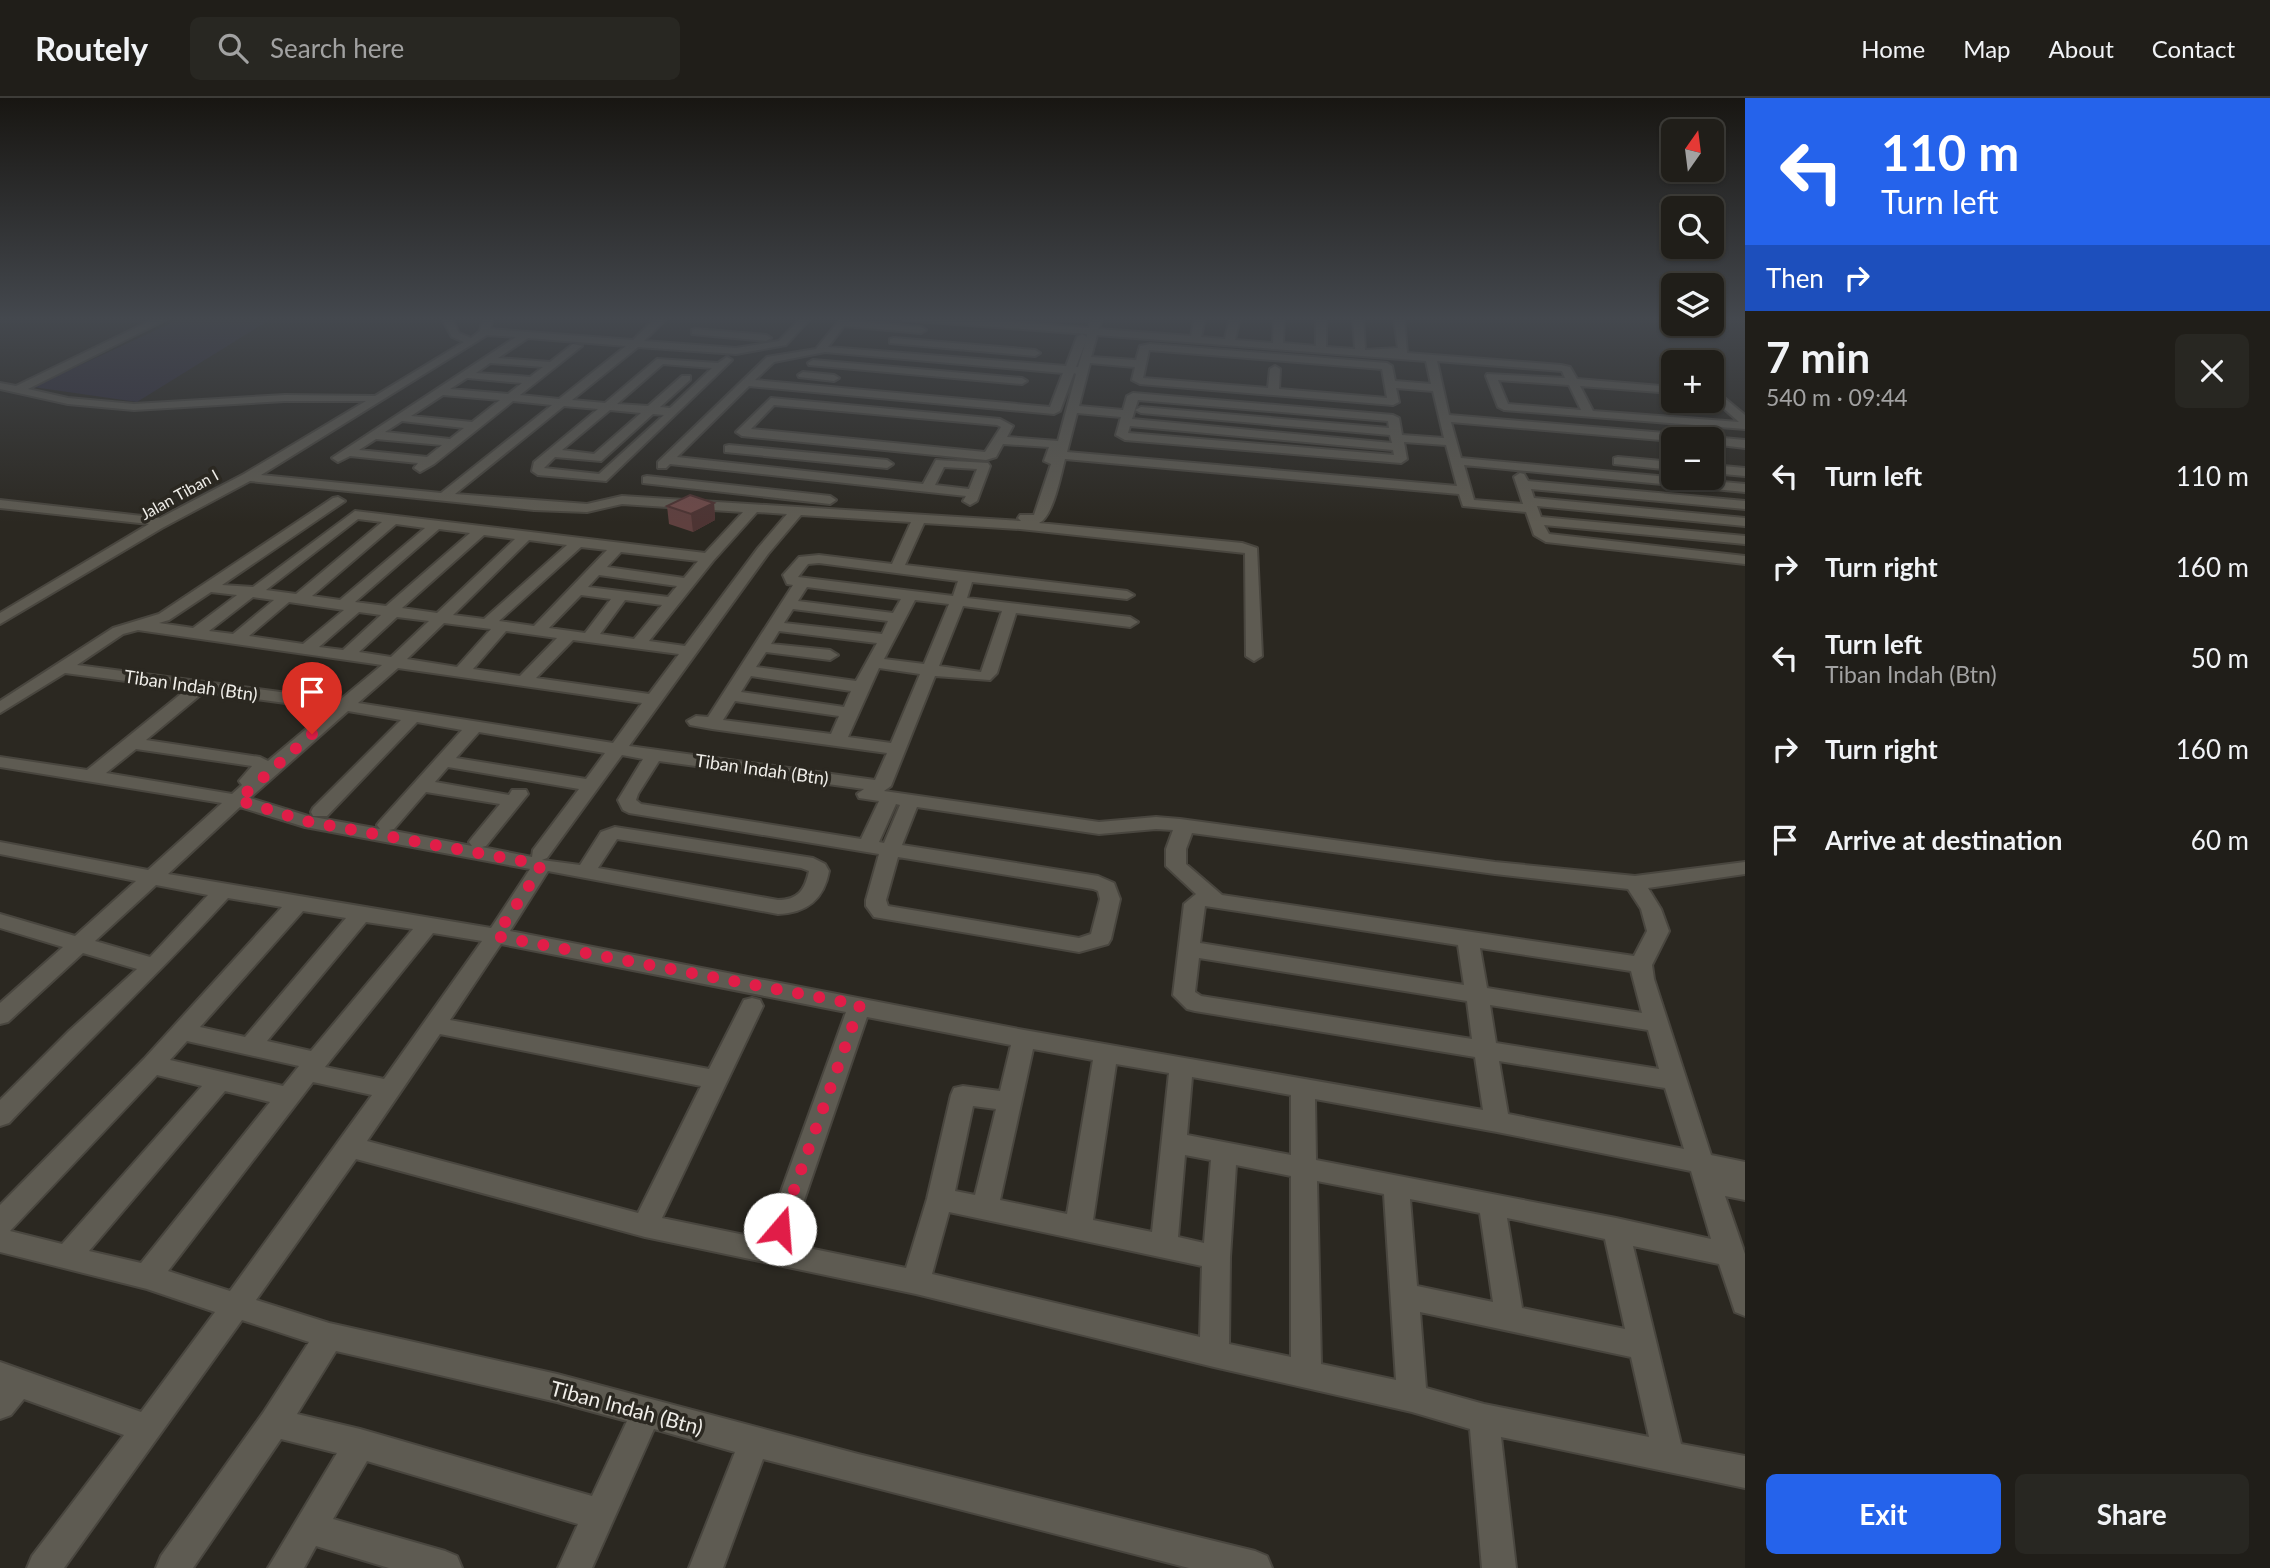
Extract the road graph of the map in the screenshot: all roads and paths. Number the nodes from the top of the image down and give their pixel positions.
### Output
1 (0, 386) edge
2 (26, 386) edge
3 (397, 386) edge
4 (452, 386) edge
5 (528, 386) edge
6 (582, 386) edge
7 (633, 386) edge
8 (676, 386) edge
9 (701, 386) edge
10 (746, 386) edge
11 (777, 386) edge
12 (871, 386) edge
13 (942, 386) edge
14 (1019, 386) edge
15 (1069, 386) edge
16 (1077, 386) edge
17 (1181, 386) edge
18 (1273, 386) edge
19 (1390, 386) edge
20 (1408, 386) edge
21 (1492, 386) edge
22 (1515, 386) edge
23 (1561, 386) edge
24 (1572, 386) edge
25 (1588, 386) edge
26 (793, 387) joint
27 (1436, 388) joint
28 (1655, 388) junction
29 (1661, 389) edge
30 (17, 390) junction
31 (628, 390) junction
32 (641, 391) dead end
33 (443, 392) junction
34 (654, 393) dead end
35 (667, 394) junction
36 (865, 394) junction
37 (1273, 394) junction
38 (1539, 395) junction
39 (1661, 397) edge
40 (512, 398) junction
41 (373, 399) junction
42 (932, 401) junction
43 (427, 402) junction
44 (560, 403) junction
45 (1724, 404) edge
46 (806, 405) junction
47 (608, 407) junction
48 (1010, 407) junction
49 (498, 408) junction
50 (650, 410) junction
51 (1073, 410) junction
52 (673, 412) junction
53 (1671, 413) edge
54 (1710, 413) edge
55 (737, 414) junction
56 (1589, 414) junction
57 (797, 415) dead end
58 (1128, 415) junction
59 (401, 418) junction
60 (1444, 418) junction
61 (1677, 421) junction
62 (589, 423) junction
63 (829, 424) junction
64 (1745, 424) edge
65 (789, 425) dead end
66 (1718, 425) junction
67 (476, 426) junction
68 (631, 427) junction
69 (867, 427) junction
70 (885, 429) junction
71 (741, 432) junction
72 (922, 432) junction
73 (1601, 432) junction
74 (375, 435) junction
75 (780, 436) junction
76 (961, 436) junction
77 (1661, 437) edge
78 (1398, 439) junction
79 (1000, 440) junction
80 (568, 441) junction
81 (1450, 442) junction
82 (1724, 442) edge
83 (453, 443) junction
84 (1745, 444) edge
85 (611, 445) junction
86 (636, 448) junction
87 (729, 449) junction
88 (553, 453) junction
89 (1060, 455) junction
90 (1724, 455) edge
91 (1745, 457) edge
92 (667, 460) junction
93 (1456, 461) junction
94 (1618, 461) junction
95 (1661, 465) edge
96 (714, 466) junction
97 (1724, 471) edge
98 (1745, 472) edge
99 (1625, 476) junction
100 (247, 477) junction
101 (839, 479) junction
102 (647, 481) junction
103 (876, 483) junction
104 (927, 488) junction
105 (1745, 488) edge
106 (1465, 491) junction
107 (780, 495) junction
108 (445, 496) junction
109 (1662, 497) junction
110 (622, 500) junction
111 (824, 500) junction
112 (338, 501) dead end
113 (0, 504) edge
114 (369, 504) dead end
115 (1745, 505) edge
116 (759, 509) junction
117 (1532, 510) junction
118 (797, 511) junction
119 (355, 515) junction
120 (1671, 515) junction
121 (920, 519) junction
122 (393, 520) junction
123 (1023, 520) junction
124 (156, 522) junction
125 (1745, 522) edge
126 (436, 525) junction
127 (481, 530) junction
128 (1671, 533) junction
129 (527, 536) junction
130 (1745, 540) edge
131 (578, 542) junction
132 (618, 547) junction
133 (657, 551) junction
134 (1683, 553) junction
135 (708, 558) junction
136 (1745, 560) edge
137 (897, 568) junction
138 (596, 570) junction
139 (636, 576) junction
140 (964, 577) junction
141 (687, 583) junction
142 (802, 583) junction
143 (207, 587) junction
144 (577, 590) junction
145 (253, 592) junction
146 (621, 595) junction
147 (1126, 595) dead end
148 (295, 597) junction
149 (909, 597) junction
150 (0, 600) edge
151 (672, 602) junction
152 (18, 603) junction
153 (957, 603) junction
154 (790, 604) junction
155 (350, 605) junction
156 (1010, 609) junction
157 (392, 611) junction
158 (0, 616) edge
159 (438, 618) junction
160 (897, 618) junction
161 (1130, 622) dead end
162 (138, 625) junction
163 (774, 625) junction
164 (494, 626) junction
165 (537, 632) junction
166 (844, 633) junction
167 (195, 634) junction
168 (568, 636) junction
169 (589, 638) junction
170 (886, 639) junction
171 (235, 640) junction
172 (638, 644) junction
173 (760, 647) junction
174 (304, 651) junction
175 (689, 651) junction
176 (830, 655) junction
177 (346, 656) junction
178 (1254, 656) dead end
179 (874, 663) junction
180 (393, 664) junction
181 (64, 668) junction
182 (744, 670) junction
183 (929, 670) junction
184 (460, 673) junction
185 (817, 680) junction
186 (523, 682) junction
187 (200, 687) junction
188 (861, 687) junction
189 (731, 695) junction
190 (654, 700) junction
191 (346, 706) junction
192 (0, 708) edge
193 (850, 713) junction
194 (412, 717) junction
195 (475, 726) junction
196 (837, 741) junction
197 (133, 743) junction
198 (618, 748) junction
199 (898, 749) junction
200 (652, 758) junction
201 (444, 761) junction
202 (0, 762) edge
203 (532, 776) junction
204 (89, 778) junction
205 (590, 785) junction
206 (423, 786) junction
207 (886, 792) junction
208 (236, 799) junction
209 (911, 800) junction
210 (514, 801) junction
211 (320, 812) junction
212 (880, 818) junction
213 (902, 820) junction
214 (387, 825) junction
215 (1180, 825) junction
216 (478, 842) junction
217 (868, 845) junction
218 (0, 848) edge
219 (891, 848) junction
220 (542, 861) junction
221 (1745, 867) edge
222 (585, 872) junction
223 (154, 876) junction
224 (1635, 883) junction
225 (223, 891) junction
226 (1215, 900) junction
227 (298, 903) junction
228 (363, 912) junction
229 (2, 923) edge
230 (429, 924) junction
231 (499, 937) junction
232 (1468, 939) junction
233 (80, 943) junction
234 (1189, 948) junction
235 (1641, 965) junction
236 (154, 966) junction
237 (1479, 996) junction
238 (860, 1005) junction
239 (752, 1006) dead end
240 (0, 1016) edge
241 (1656, 1023) junction
242 (435, 1025) junction
243 (181, 1031) junction
244 (1024, 1039) junction
245 (251, 1045) junction
246 (1487, 1049) junction
247 (1106, 1054) junction
248 (152, 1065) junction
249 (312, 1067) junction
250 (1181, 1067) junction
251 (718, 1080) junction
252 (1674, 1080) junction
253 (220, 1081) junction
254 (1303, 1089) junction
255 (390, 1090) junction
256 (290, 1097) junction
257 (1010, 1102) junction
258 (0, 1116) edge
259 (1497, 1122) junction
260 (1175, 1143) junction
261 (350, 1147) junction
262 (1224, 1152) junction
263 (1304, 1167) junction
264 (1745, 1172) edge
265 (1703, 1173) junction
266 (1396, 1185) junction
267 (1745, 1189) edge
268 (940, 1199) junction
269 (1492, 1204) junction
270 (985, 1209) junction
271 (0, 1223) edge
272 (645, 1226) junction
273 (1078, 1228) junction
274 (1616, 1230) junction
275 (0, 1240) edge
276 (1164, 1246) junction
277 (773, 1251) junction
278 (1732, 1255) junction
279 (68, 1256) junction
280 (1216, 1257) junction
281 (147, 1277) junction
282 (916, 1282) junction
283 (1404, 1296) junction
284 (1745, 1303) edge
285 (234, 1307) junction
286 (1509, 1318) junction
287 (330, 1335) junction
288 (1642, 1346) junction
289 (1214, 1354) junction
290 (1306, 1373) junction
291 (6, 1388) edge
292 (1412, 1398) junction
293 (646, 1413) junction
294 (1485, 1419) junction
295 (274, 1423) junction
296 (147, 1429) junction
297 (755, 1440) junction
298 (360, 1444) junction
299 (1668, 1454) junction
300 (1745, 1472) edge
301 (599, 1514) junction
302 (309, 1528) junction
303 (1247, 1567) edge
304 (44, 1568) edge
305 (173, 1568) edge
306 (285, 1568) edge
307 (445, 1568) edge
308 (575, 1568) edge
309 (706, 1568) edge
310 (1499, 1568) edge

1 - 30 street
2 - 30 street
3 - 41 street
4 - 33 street
5 - 40 street
6 - 44 street
7 - 31 street
8 - 35 street
9 - 52 street
10 - 55 street
11 - 26 street
12 - 36 street
13 - 42 street
14 - 48 street
15 - 48 street
16 - 51 street
17 - 37 street
18 - 37 street
19 - 37 street
20 - 27 street
21 - 38 street
22 - 38 street
23 - 38 street
24 - 56 street
25 - 28 street
26 - 36 street
27 - 60 street
28 - 29 street
28 - 39 street
30 - 41 street
31 - 32 street
31 - 47 street
33 - 40 street
33 - 43 street
34 - 35 street
35 - 50 street
36 - 42 street
38 - 56 street
40 - 44 street
40 - 49 street
41 - 100 street, Jalan Tiban I
41 - 124 street, Jalan Tiban I
42 - 48 street
43 - 49 street
43 - 59 street
44 - 47 street
44 - 108 street
45 - 64 street
46 - 55 street
46 - 57 street
46 - 63 street
47 - 50 street
47 - 62 street
49 - 67 street
50 - 52 street
50 - 68 street
51 - 58 street
51 - 89 street
52 - 86 street
53 - 61 street
54 - 66 street
55 - 71 street
55 - 92 street
56 - 61 street
58 - 78 street
58 - 78 street
59 - 67 street
59 - 74 street
60 - 73 street
60 - 81 street
61 - 66 street
62 - 68 street
62 - 80 street
63 - 69 street
63 - 69 street
63 - 75 street
64 - 66 street
65 - 75 street
67 - 83 street
68 - 85 street
69 - 70 street
69 - 70 street
70 - 72 street
70 - 72 street
71 - 75 street
71 - 87 street
72 - 76 street
72 - 76 street
73 - 77 street
73 - 94 street
74 - 83 street
74 - 83 street
76 - 79 street
76 - 79 street
78 - 81 street
79 - 123 street
80 - 85 street
80 - 88 street
81 - 93 street
82 - 84 street
85 - 86 street
85 - 88 street
86 - 88 street
87 - 96 street
87 - 103 street
89 - 106 street
89 - 123 street
90 - 91 street
92 - 96 street
92 - 102 street
93 - 99 street
93 - 106 street
94 - 95 street
94 - 99 street
96 - 101 street
97 - 98 street
99 - 105 street
100 - 108 street
100 - 158 street, Jalan Tiban I
101 - 103 street
101 - 111 street
102 - 107 street
102 - 110 street
103 - 104 street
104 - 104 street
106 - 117 street
107 - 111 street
107 - 116 street
108 - 110 street
109 - 115 street
109 - 117 street
109 - 120 street
110 - 116 street
111 - 123 street
112 - 143 street
113 - 124 street
114 - 119 street
116 - 118 street
116 - 135 street
117 - 120 street
117 - 128 street
117 - 134 street
118 - 121 street
118 - 175 street
119 - 122 street
119 - 145 street
120 - 125 street
121 - 123 street
121 - 137 street
122 - 126 street
122 - 148 street
123 - 178 street
124 - 152 street, Jalan Tiban I
126 - 127 street
126 - 155 street
127 - 129 street
127 - 157 street
128 - 130 street
128 - 134 street
129 - 131 street
129 - 159 street
131 - 132 street
131 - 164 street
132 - 133 street
132 - 138 street
133 - 135 street
133 - 139 street
134 - 136 street
135 - 141 street
137 - 140 street
137 - 142 street
138 - 139 street
138 - 144 street
139 - 141 street
140 - 147 street
140 - 153 street
141 - 151 street
142 - 149 street
142 - 154 street
143 - 145 street
143 - 162 street
144 - 146 street
144 - 165 street
145 - 148 street
145 - 167 street
146 - 151 street
146 - 169 street
148 - 155 street
148 - 171 street
149 - 153 street
149 - 160 street
150 - 152 street
151 - 172 street
152 - 158 street, Jalan Tiban I
153 - 156 street
153 - 183 street
154 - 160 street
154 - 163 street
155 - 157 street
155 - 174 street
156 - 161 street
156 - 183 street
157 - 159 street
157 - 177 street
159 - 164 street
159 - 180 street
160 - 170 street
162 - 167 street
162 - 181 street
163 - 166 street
163 - 173 street
164 - 165 street
164 - 184 street
165 - 168 street
166 - 170 street
166 - 176 street
167 - 171 street
168 - 169 street
168 - 186 street
169 - 172 street
170 - 179 street
171 - 174 street
172 - 175 street
173 - 176 street
173 - 182 street
174 - 177 street
175 - 190 street
176 - 185 street
177 - 180 street
179 - 183 street
179 - 188 street
180 - 184 street
180 - 191 street
181 - 187 street, Tiban Indah (Btn)
181 - 192 street
182 - 185 street
182 - 189 street
183 - 199 street
184 - 186 street
185 - 188 street
186 - 190 street
187 - 191 street, Tiban Indah (Btn)
187 - 197 street
188 - 193 street
189 - 193 street
189 - 196 street
190 - 198 street
191 - 194 street, Tiban Indah (Btn)
191 - 208 street
193 - 196 street
194 - 195 street, Tiban Indah (Btn)
194 - 211 street
195 - 198 street, Tiban Indah (Btn)
195 - 201 street
196 - 199 street
197 - 204 street
197 - 208 street
198 - 200 street, Tiban Indah (Btn)
198 - 205 street
199 - 207 street
200 - 207 street, Tiban Indah (Btn)
200 - 217 street
201 - 203 street
201 - 206 street
202 - 204 street
203 - 205 street
203 - 210 street
204 - 208 street
205 - 220 street
206 - 210 street
206 - 214 street
207 - 209 street, Tiban Indah (Btn)
207 - 212 street
208 - 211 street
208 - 220 street
208 - 223 street
209 - 213 street
209 - 215 street, Tiban Indah (Btn)
210 - 216 street
211 - 214 street
212 - 213 street
212 - 217 street
213 - 219 street
214 - 216 street
215 - 224 street, Tiban Indah (Btn)
215 - 226 street
216 - 220 street
217 - 219 street
218 - 223 street
219 - 219 street
220 - 222 street
220 - 231 street
221 - 224 street, Tiban Indah (Btn)
222 - 222 street
223 - 225 street
223 - 233 street
224 - 235 street
225 - 227 street
225 - 236 street
226 - 232 street
226 - 234 street
227 - 228 street
227 - 243 street
228 - 230 street
228 - 245 street
229 - 233 street
230 - 231 street
230 - 249 street
231 - 238 street
231 - 242 street
232 - 235 street
232 - 237 street
233 - 236 street
233 - 240 street
234 - 237 street
234 - 246 street
235 - 241 street
236 - 258 street
237 - 241 street
237 - 246 street
238 - 244 street
238 - 277 street
239 - 251 street
241 - 252 street
242 - 251 street
242 - 255 street
243 - 245 street
243 - 248 street
244 - 247 street
244 - 257 street
245 - 249 street
246 - 252 street
246 - 259 street
247 - 250 street
247 - 273 street
248 - 253 street
248 - 271 street
249 - 255 street
249 - 256 street
250 - 254 street
250 - 260 street
251 - 272 street
252 - 265 street
253 - 256 street
253 - 279 street
254 - 259 street
254 - 263 street
255 - 261 street
256 - 281 street
257 - 268 street
257 - 270 street
259 - 265 street
260 - 262 street
260 - 276 street
261 - 272 street
261 - 285 street
262 - 263 street
262 - 280 street
263 - 266 street
263 - 290 street
264 - 265 street
265 - 267 street
265 - 278 street
266 - 269 street
266 - 283 street
268 - 270 street
268 - 282 street
269 - 274 street
269 - 286 street
270 - 273 street
272 - 277 street
273 - 276 street
274 - 278 street
274 - 288 street
275 - 279 street, Tiban Indah (Btn)
276 - 280 street
277 - 282 street
278 - 284 street
279 - 281 street, Tiban Indah (Btn)
280 - 289 street
281 - 285 street, Tiban Indah (Btn)
282 - 289 street
283 - 286 street
283 - 292 street
285 - 287 street, Tiban Indah (Btn)
285 - 296 street
286 - 288 street
287 - 293 street, Tiban Indah (Btn)
287 - 295 street
288 - 299 street
289 - 290 street
290 - 292 street
291 - 296 street
292 - 294 street
293 - 297 street, Tiban Indah (Btn)
293 - 301 street
294 - 299 street
294 - 310 street
295 - 298 street
295 - 305 street
296 - 304 street
297 - 303 street, Tiban Indah (Btn)
297 - 309 street
298 - 301 street
298 - 302 street
299 - 300 street
301 - 308 street
302 - 306 street
302 - 307 street

